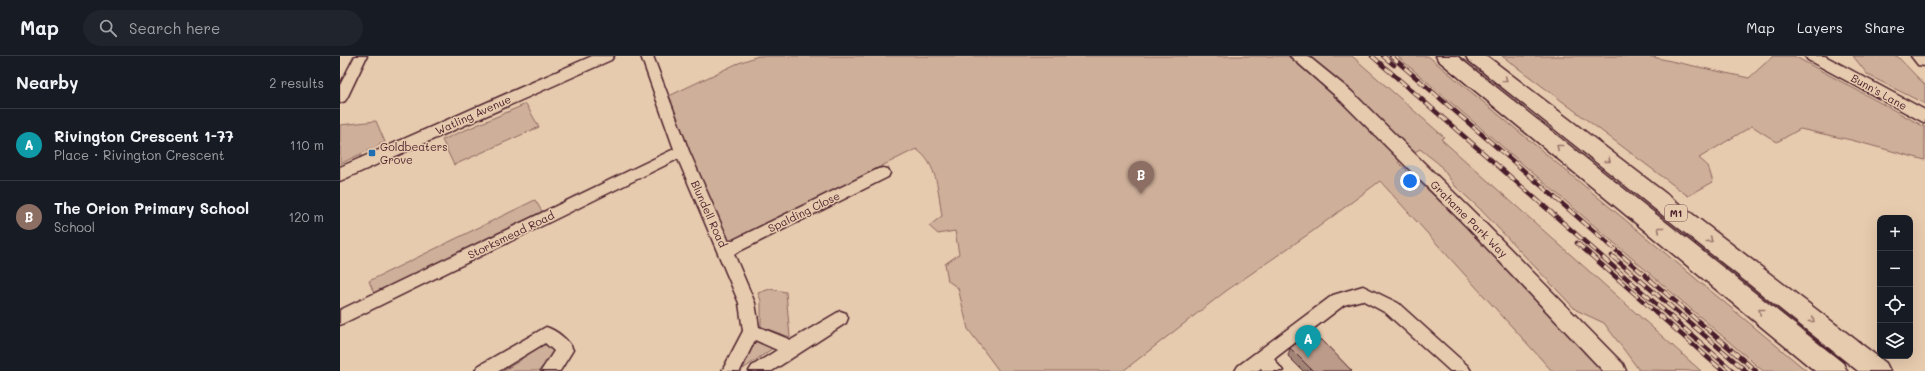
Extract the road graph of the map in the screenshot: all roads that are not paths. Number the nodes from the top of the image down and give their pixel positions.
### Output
1 (361, 56) edge
2 (606, 56) edge
3 (647, 56) edge
4 (1298, 56) edge
5 (1445, 56) edge
6 (1475, 56) edge
7 (1812, 56) edge
8 (1920, 56) edge
9 (1925, 60) edge
10 (340, 98) edge
11 (1925, 117) edge
12 (682, 151) junction
13 (882, 173) dead end
14 (340, 174) edge
15 (725, 251) junction
16 (340, 318) edge
17 (840, 318) dead end
18 (751, 331) junction
19 (793, 349) junction
20 (1262, 358) junction
21 (484, 371) edge
22 (550, 371) edge
23 (731, 371) edge
24 (758, 371) edge
25 (1244, 371) edge
26 (1274, 371) edge
27 (1462, 371) edge
28 (1616, 371) edge
29 (1834, 371) edge
30 (1877, 371) edge

1 - 10 street
2 - 14 street, Watling Avenue
3 - 12 street, Blundell Road
4 - 28 street, Grahame Park Way
29 -> 5 highway, M1
6 -> 30 highway, M1
7 - 11 street, Bunn's Lane
8 - 9 highway
12 - 15 street, Blundell Road
12 - 16 street, Storksmead Road
13 - 15 street, Spalding Close
15 - 18 street, Blundell Road
17 - 19 street
18 - 19 street
18 - 23 street
19 - 24 street
20 - 25 street
20 - 26 street
20 - 27 street
21 - 22 street

